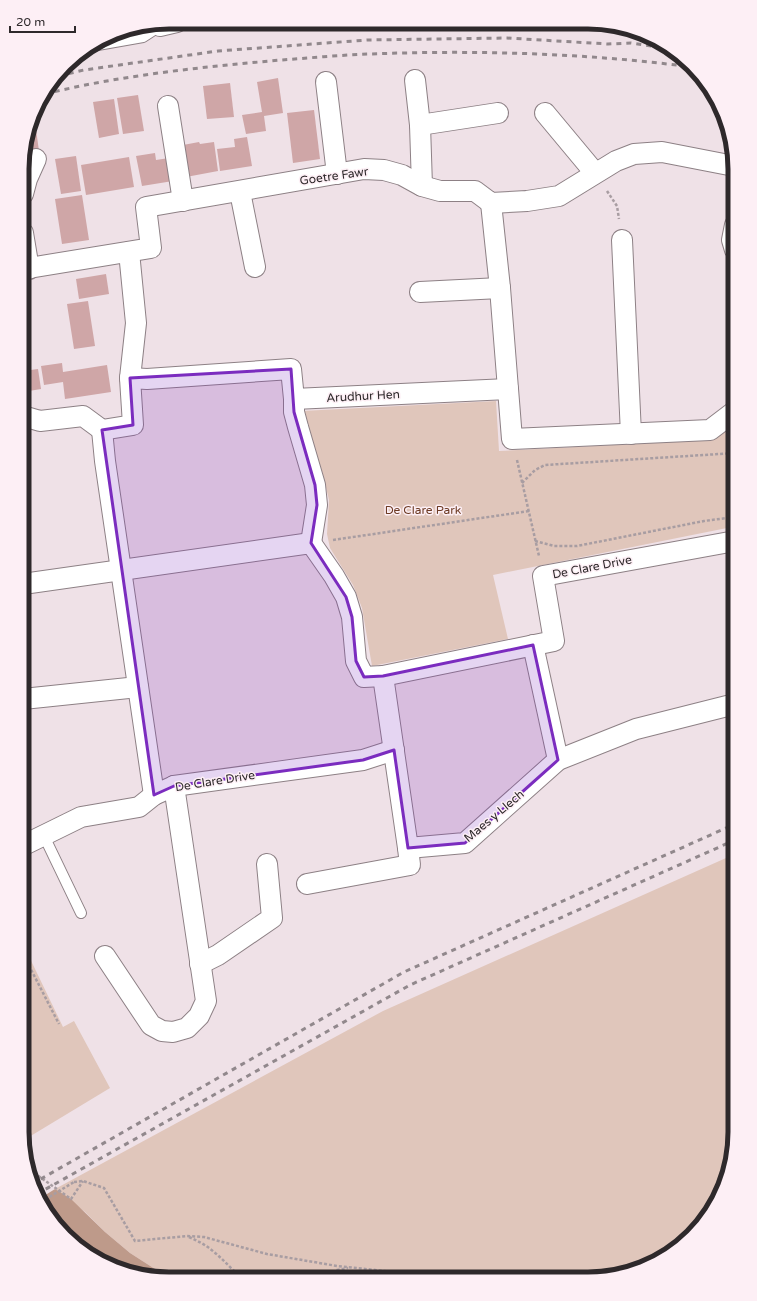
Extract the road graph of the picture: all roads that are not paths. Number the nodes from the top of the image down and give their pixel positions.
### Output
1 (158, 30) edge
2 (106, 43) edge
3 (415, 80) dead end
4 (326, 82) dead end
5 (168, 106) dead end
6 (498, 113) dead end
7 (545, 113) dead end
8 (420, 125) junction
9 (36, 160) dead end
10 (728, 165) edge
11 (337, 174) junction
12 (595, 174) junction
13 (29, 176) edge
14 (422, 186) junction
15 (240, 192) junction
16 (183, 201) junction
17 (491, 204) junction
18 (622, 240) road end
19 (129, 252) junction
20 (255, 267) dead end
21 (29, 269) edge
22 (500, 288) junction
23 (420, 292) dead end
24 (130, 378) junction
25 (508, 388) junction
26 (294, 399) junction
27 (728, 416) edge
28 (29, 418) edge
29 (102, 430) junction
30 (631, 434) junction
31 (728, 542) edge
32 (312, 543) junction
33 (122, 569) junction
34 (29, 583) edge
35 (533, 645) junction
36 (383, 676) junction
37 (138, 687) junction
38 (29, 698) edge
39 (728, 706) edge
40 (394, 750) junction
41 (558, 760) junction
42 (174, 786) junction
43 (154, 796) junction
44 (44, 836) junction
45 (29, 843) edge
46 (408, 848) junction
47 (267, 864) dead end
48 (306, 884) dead end
49 (81, 913) dead end
50 (105, 956) dead end
51 (200, 964) junction

1 - 2 lane
3 - 8 street
4 - 11 street
5 - 16 street
6 - 8 street
7 - 12 street
8 - 14 street
9 - 13 street
10 - 12 street
11 - 14 street, Goetre Fawr
11 - 15 street, Goetre Fawr
12 - 17 street
14 - 17 street, Goetre Fawr
15 - 16 street, Goetre Fawr
15 - 20 street
16 - 19 street, Goetre Fawr
17 - 22 street
18 - 30 street
19 - 21 street, Goetre Fawr
19 - 24 street
22 - 23 street
22 - 25 street
24 - 26 street
24 - 29 street
25 - 26 street, Arudhur Hen
25 - 30 street
26 - 32 street
27 - 30 street
28 - 29 street
29 - 33 street
31 - 35 street, De Clare Drive
32 - 33 street
32 - 36 street, De Clare Drive
33 - 34 street
33 - 37 street
35 - 36 street, De Clare Drive
35 - 41 street
36 - 40 street
37 - 38 street
37 - 43 street
39 - 41 street, Maes y Llech
40 - 42 street, De Clare Drive
40 - 46 street
41 - 46 street, Maes y Llech
42 - 43 street, De Clare Drive
42 - 51 street
43 - 44 street, De Clare Drive
44 - 45 street, De Clare Drive
44 - 49 lane
46 - 48 street
47 - 51 street
50 - 51 street

